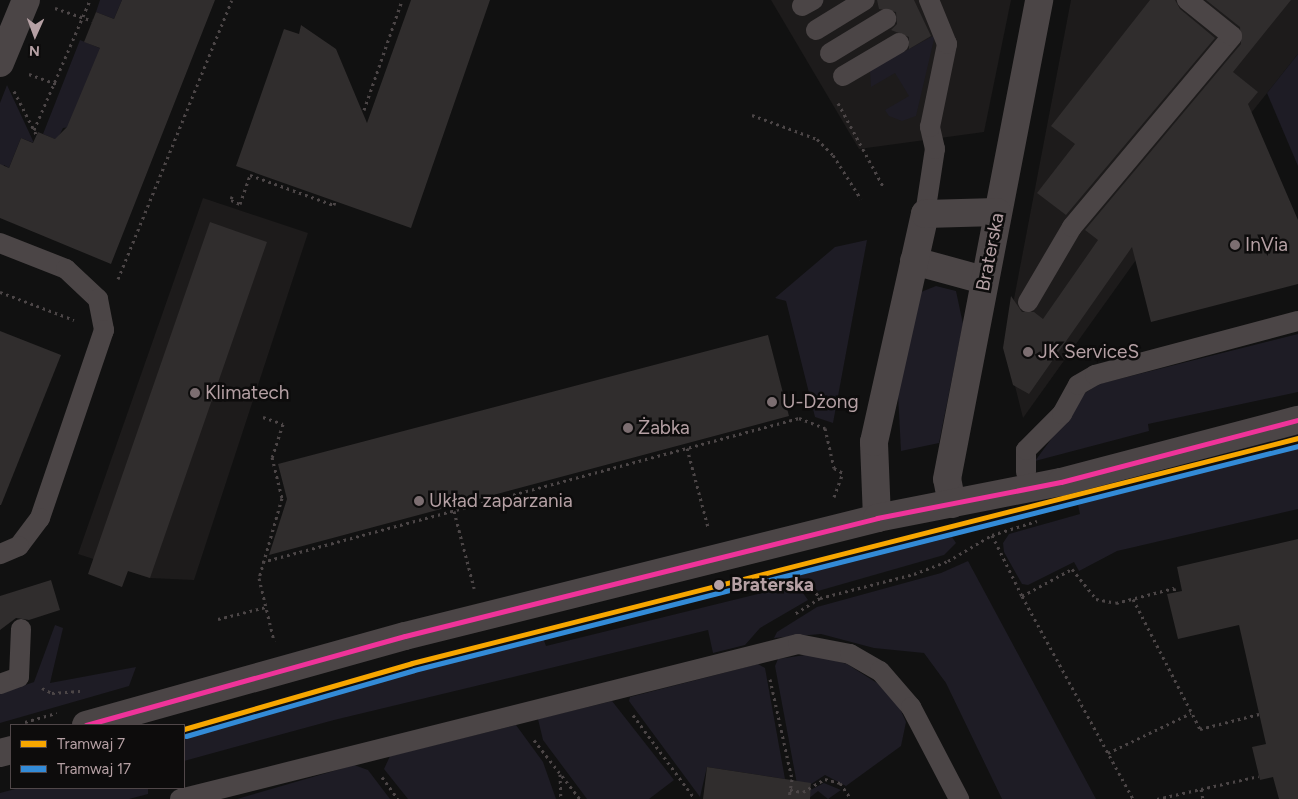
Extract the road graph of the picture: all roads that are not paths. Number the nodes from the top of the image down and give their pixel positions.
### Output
1 (865, 0) edge
2 (1039, 0) edge
3 (1187, 0) edge
4 (921, 1) edge
5 (38, 3) edge
6 (886, 20) dead end
7 (816, 30) dead end
8 (899, 43) dead end
9 (830, 53) dead end
10 (12, 71) edge
11 (843, 76) dead end
12 (997, 212) junction
13 (925, 214) junction
14 (0, 243) edge
15 (914, 261) junction
16 (984, 280) junction
17 (1028, 302) dead end
18 (1298, 321) edge
19 (1298, 420) edge
20 (1026, 472) dead end
21 (952, 504) junction
22 (878, 518) junction
23 (0, 554) edge
24 (21, 629) dead end
25 (0, 684) edge
26 (90, 724) edge
27 (180, 799) edge
28 (959, 799) edge

1 - 7 lane
2 - 12 street, Braterska
3 - 17 lane
4 - 13 lane
5 - 10 street
6 - 9 lane
8 - 11 lane
12 - 13 street
12 - 16 street, Braterska
13 - 15 street
14 - 23 lane
15 - 16 street
15 - 22 street
16 - 21 street, Braterska
18 - 20 lane
19 - 21 street
21 - 22 street
22 - 26 street
24 - 25 lane
27 - 28 lane

